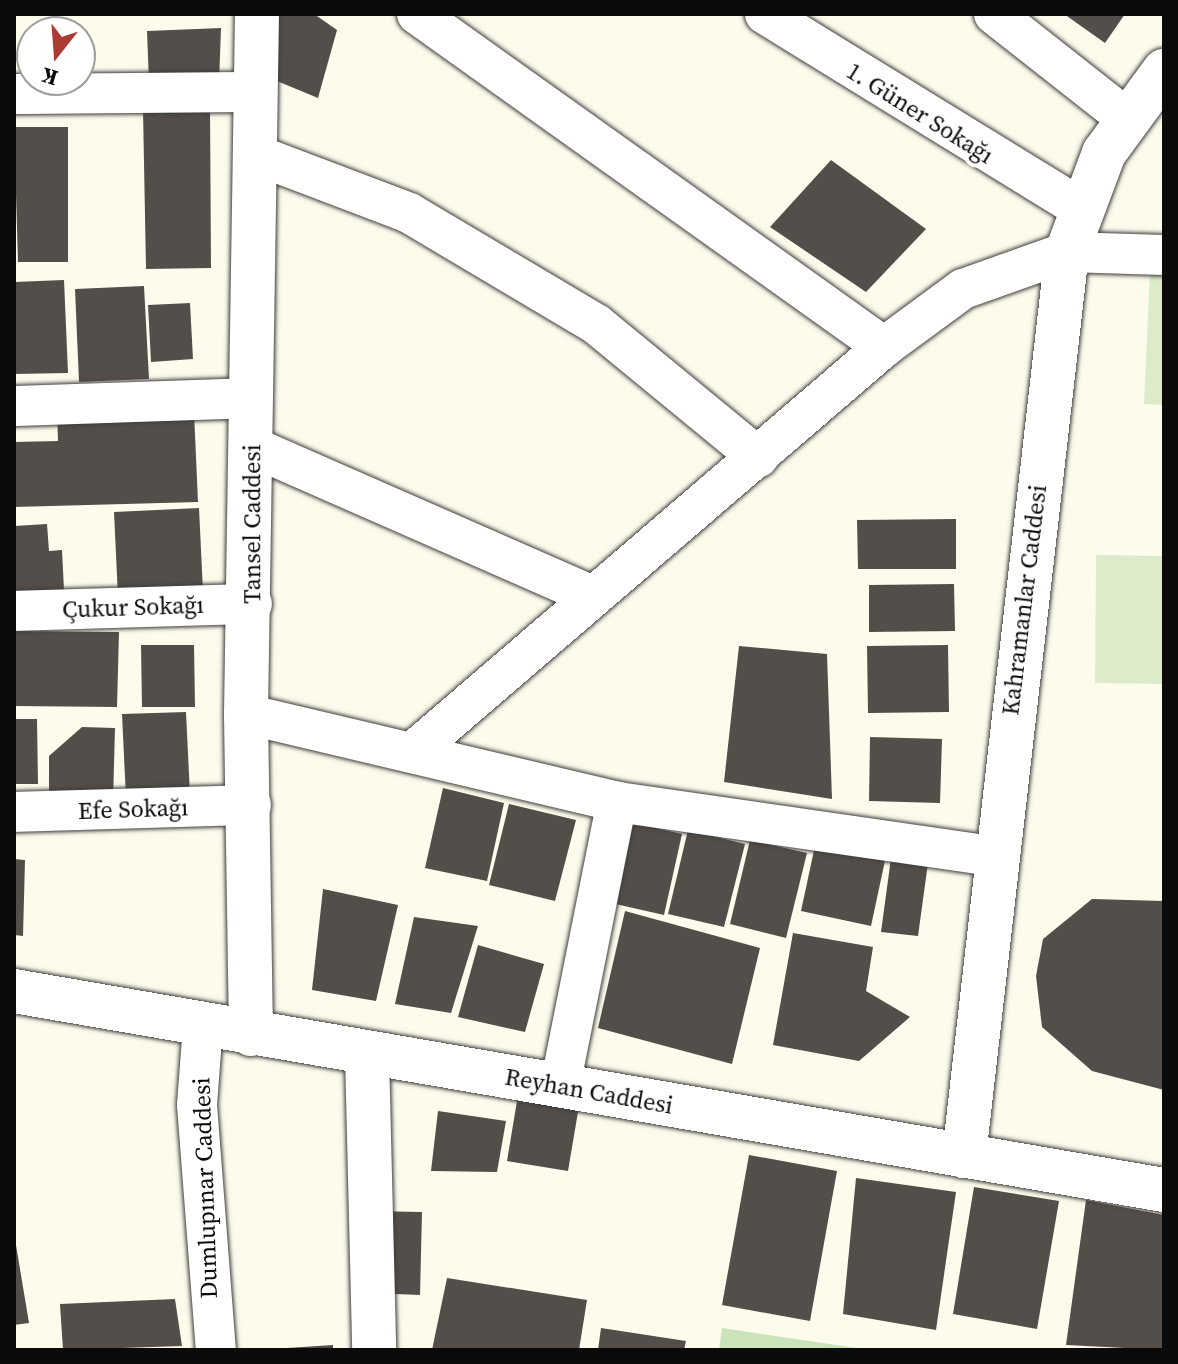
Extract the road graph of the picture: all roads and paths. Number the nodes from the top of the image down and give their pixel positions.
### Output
1 (257, 14) edge
2 (417, 14) edge
3 (765, 14) edge
4 (994, 14) edge
5 (1164, 71) edge
6 (254, 92) junction
7 (14, 94) edge
8 (1126, 118) junction
9 (254, 154) junction
10 (1079, 207) junction
11 (1067, 252) junction
12 (1164, 255) edge
13 (884, 347) junction
14 (249, 398) junction
15 (14, 406) edge
16 (253, 447) junction
17 (758, 457) junction
18 (593, 596) junction
19 (252, 604) junction
20 (14, 611) edge
21 (246, 714) junction
22 (414, 751) junction
23 (617, 802) junction
24 (251, 805) junction
25 (14, 812) edge
26 (993, 856) junction
27 (14, 991) edge
28 (203, 1025) junction
29 (251, 1034) junction
30 (367, 1054) junction
31 (560, 1086) junction
32 (964, 1156) junction
33 (1164, 1190) edge
34 (216, 1350) edge
35 (374, 1350) edge

1 - 6 street, Tansel Caddesi
2 - 13 street
3 - 10 street, 1. Güner Sokağı
4 - 8 street
5 - 8 street, Kahramanlar Caddesi
6 - 7 street
6 - 9 street, Tansel Caddesi
8 - 10 street, Kahramanlar Caddesi
9 - 14 street, Tansel Caddesi
9 - 17 street
10 - 11 street, Kahramanlar Caddesi
11 - 12 street
11 - 13 street
11 - 26 street, Kahramanlar Caddesi
13 - 17 street
14 - 15 street
14 - 16 street, Tansel Caddesi
16 - 18 street
16 - 19 street, Tansel Caddesi
17 - 18 street
18 - 22 street
19 - 20 street, Çukur Sokağı
19 - 21 street, Tansel Caddesi
21 - 22 street
21 - 24 street, Tansel Caddesi
22 - 23 street
23 - 26 street
23 - 31 street
24 - 25 street, Efe Sokağı
24 - 29 street, Tansel Caddesi
26 - 32 street, Kahramanlar Caddesi
27 - 28 street, Reyhan Caddesi
28 - 29 street, Reyhan Caddesi
28 - 34 street, Dumlupınar Caddesi
29 - 30 street, Reyhan Caddesi
30 - 31 street, Reyhan Caddesi
30 - 35 street
31 - 32 street, Reyhan Caddesi
32 - 33 street, Reyhan Caddesi

